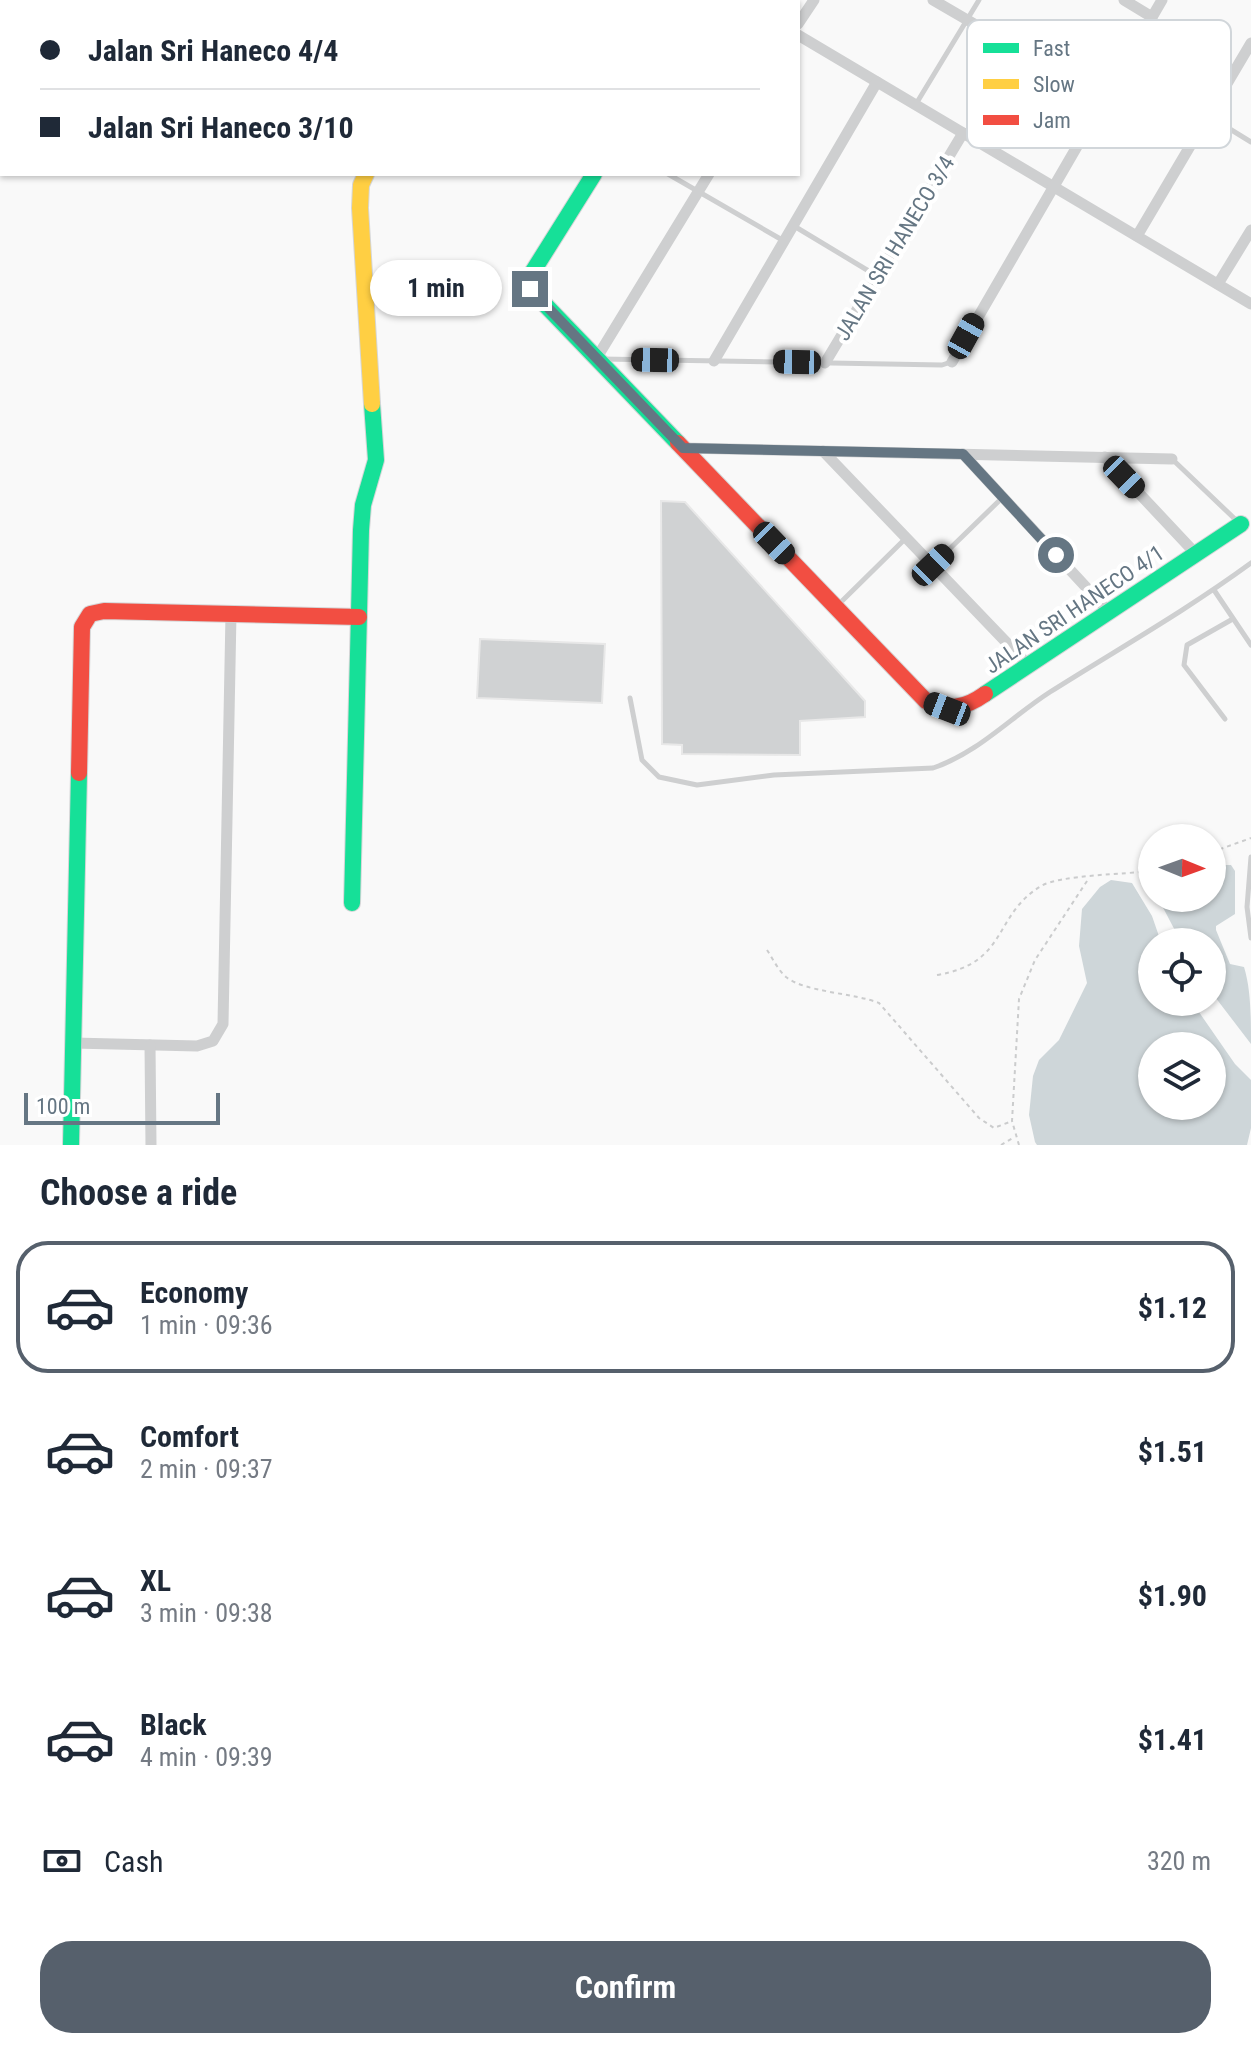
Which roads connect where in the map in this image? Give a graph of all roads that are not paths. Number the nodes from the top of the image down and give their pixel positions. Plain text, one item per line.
1 (814, 0) edge
2 (933, 0) edge
3 (979, 0) edge
4 (1124, 0) edge
5 (1162, 0) edge
6 (1152, 17) junction
7 (967, 20) junction
8 (1150, 20) edge
9 (800, 21) edge
10 (800, 36) edge
11 (1251, 43) edge
12 (1231, 77) edge
13 (877, 82) junction
14 (916, 104) junction
15 (1231, 130) edge
16 (963, 133) junction
17 (967, 135) edge
18 (1251, 142) edge
19 (988, 148) edge
20 (1074, 148) edge
21 (1189, 148) edge
22 (365, 176) edge
23 (593, 176) edge
24 (671, 176) edge
25 (708, 176) edge
26 (1052, 186) junction
27 (698, 192) junction
28 (793, 225) junction
29 (1251, 230) edge
30 (1137, 236) junction
31 (784, 241) junction
32 (877, 276) junction
33 (1218, 284) junction
34 (1251, 304) edge
35 (596, 359) junction
36 (714, 361) junction
37 (952, 362) joint
38 (825, 363) junction
39 (683, 448) junction
40 (823, 451) junction
41 (963, 454) junction
42 (1105, 457) junction
43 (1172, 459) joint
44 (1003, 497) junction
45 (1241, 524) joint
46 (906, 538) junction
47 (1196, 554) junction
48 (1251, 563) edge
49 (933, 565) junction
50 (1214, 590) junction
51 (836, 607) junction
52 (1109, 612) junction
53 (231, 614) junction
54 (359, 617) junction
55 (1231, 620) junction
56 (1251, 645) edge
57 (1028, 665) junction
58 (630, 698) dead end
59 (1225, 719) dead end
60 (1251, 857) edge
61 (352, 903) dead end
62 (1251, 938) edge
63 (73, 1043) junction
64 (150, 1045) junction
65 (71, 1145) edge
66 (151, 1145) edge

1 - 9 street
2 - 7 street
3 - 7 lane
4 - 6 street
5 - 6 street
6 - 8 street
7 - 14 lane
10 - 13 street
11 - 12 street
13 - 14 street
13 - 28 street
14 - 16 street
15 - 18 lane
16 - 17 street
16 - 32 street, JALAN SRI HANECO 3/4
19 - 26 street
20 - 26 street
21 - 30 street
22 - 54 street
23 - 35 street
24 - 27 lane
25 - 27 street
26 - 30 street
26 - 37 street
27 - 31 lane
27 - 35 street
28 - 31 street
28 - 32 lane
29 - 33 street
30 - 33 street
31 - 36 street
32 - 38 street, JALAN SRI HANECO 3/4
33 - 34 street
35 - 36 lane
35 - 39 street
36 - 38 lane
37 - 38 lane
39 - 40 street
39 - 51 street
40 - 41 street
40 - 46 street
41 - 42 street
41 - 44 street
42 - 43 street
42 - 47 street
43 - 45 lane
44 - 49 lane
44 - 52 street
45 - 47 street, JALAN SRI HANECO 4/1
46 - 49 street
46 - 51 lane
47 - 52 street, JALAN SRI HANECO 4/1
48 - 50 lane
49 - 57 street
50 - 55 lane
50 - 58 lane
51 - 57 street, JALAN SRI HANECO 4/1
52 - 57 street, JALAN SRI HANECO 4/1
53 - 54 street
53 - 63 street
53 - 64 street
54 - 61 street
55 - 56 lane
55 - 59 lane
60 - 62 lane
63 - 64 street
63 - 65 street
64 - 66 street

